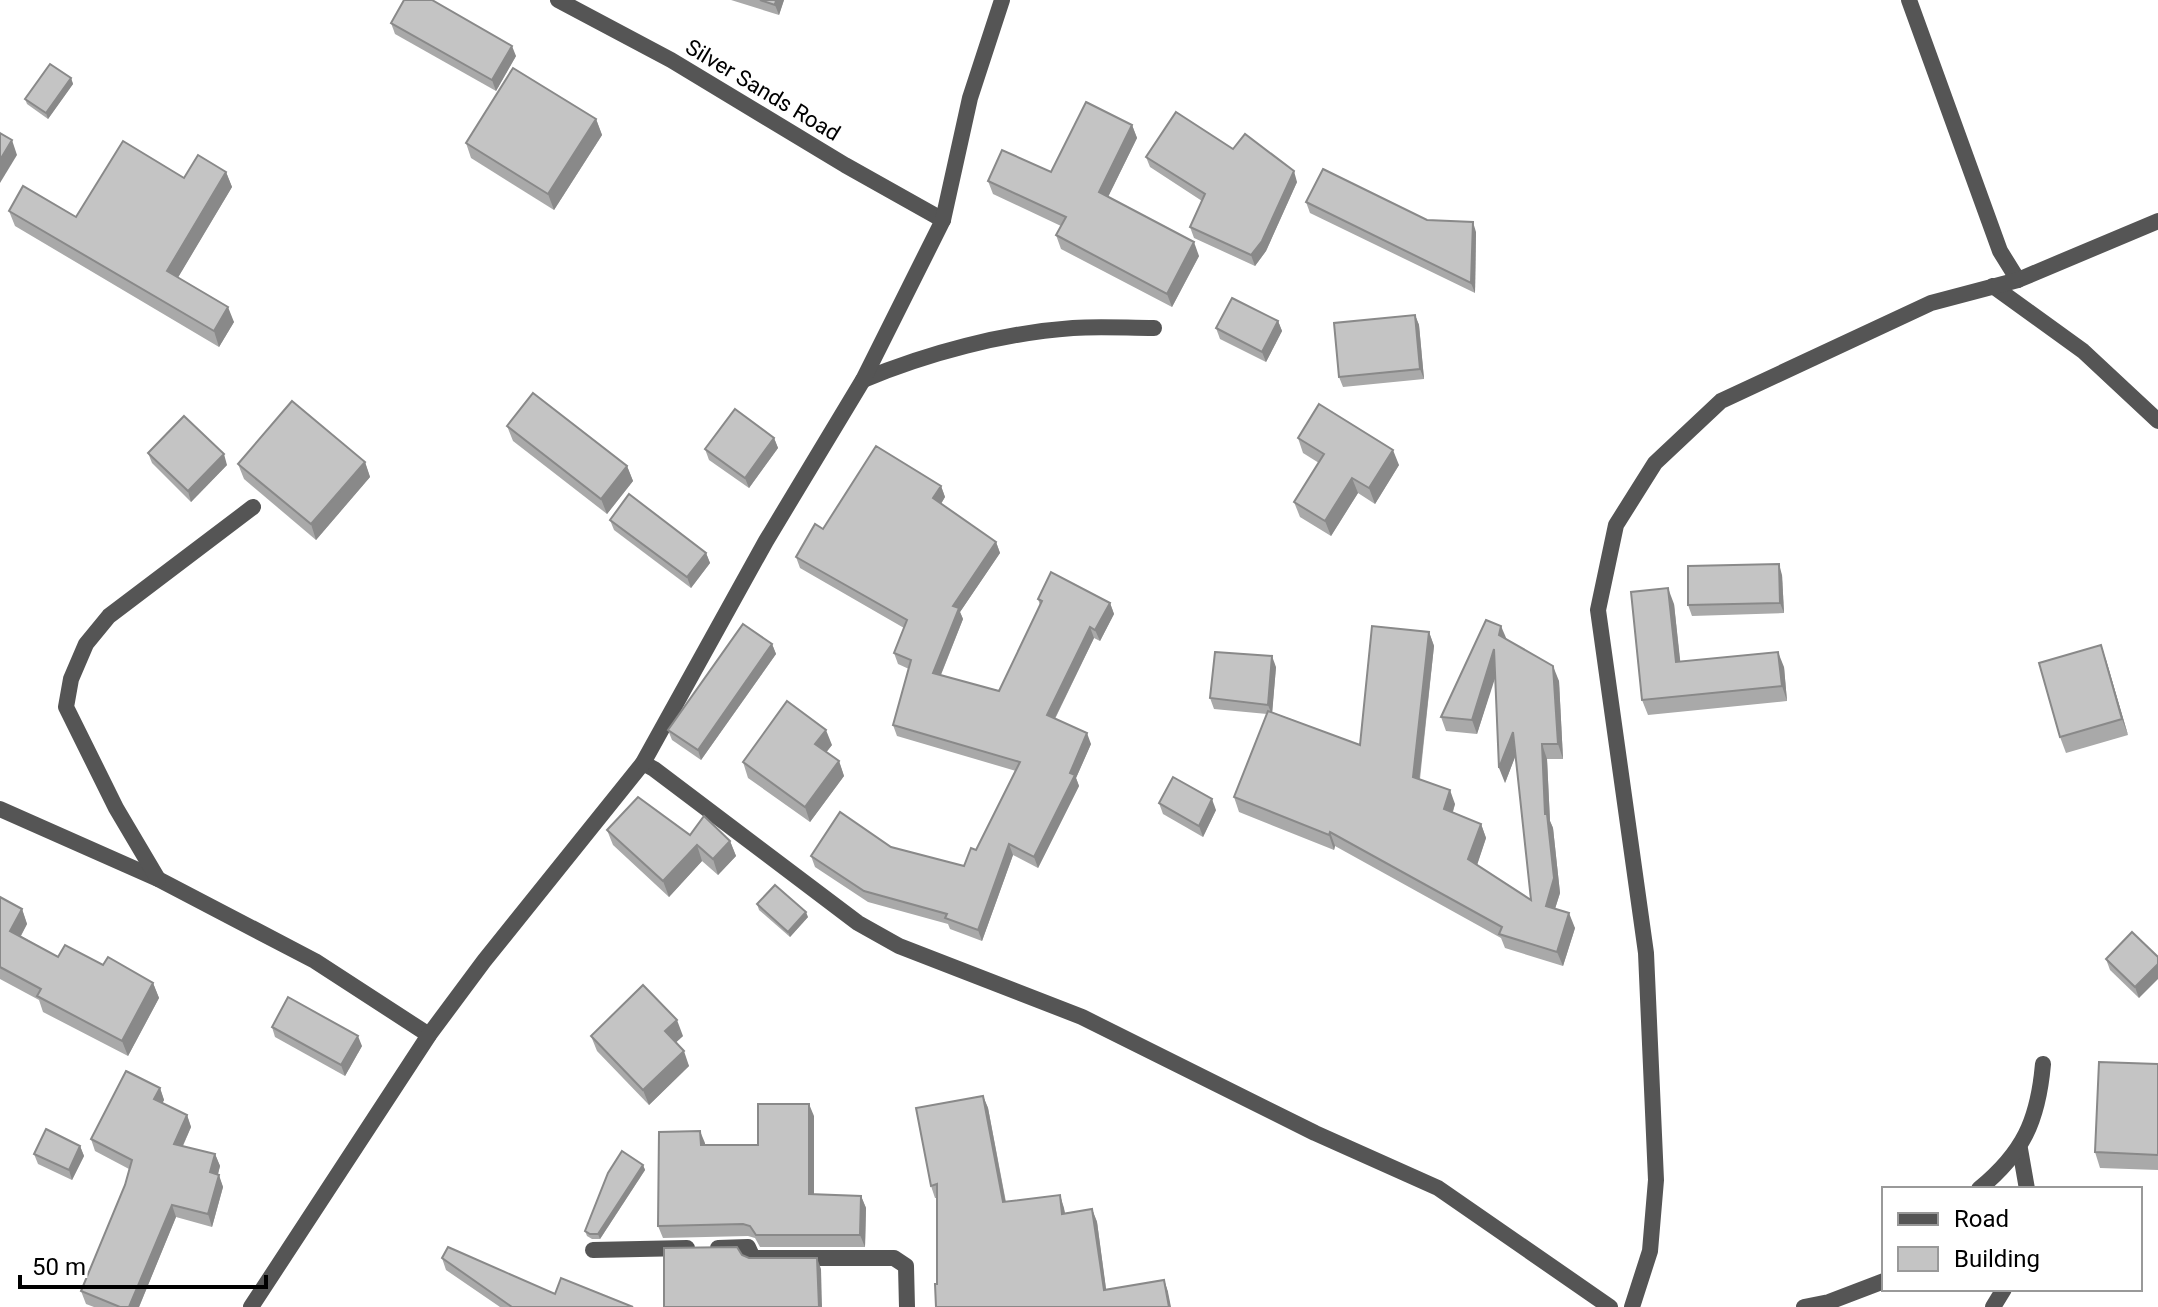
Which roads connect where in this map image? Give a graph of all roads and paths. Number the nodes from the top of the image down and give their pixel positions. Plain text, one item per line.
1 (558, 0) edge
2 (1002, 0) edge
3 (1909, 0) edge
4 (943, 220) junction
5 (2158, 221) edge
6 (2018, 280) junction
7 (1993, 286) junction
8 (1154, 328) dead end
9 (863, 380) junction
10 (2158, 421) edge
11 (253, 507) dead end
12 (643, 763) junction
13 (0, 809) edge
14 (158, 879) junction
15 (429, 1035) junction
16 (2043, 1064) dead end
17 (2020, 1149) junction
18 (1981, 1187) edge
19 (2027, 1187) edge
20 (593, 1250) dead end
21 (1882, 1282) edge
22 (251, 1307) edge
23 (907, 1307) edge
24 (1610, 1307) edge
25 (1632, 1307) edge
26 (1804, 1307) edge

1 - 4 street, Silver Sands Road
2 - 4 street
3 - 6 street
4 - 9 street
5 - 6 street
6 - 7 street
7 - 10 street
7 - 25 street
8 - 9 street
9 - 12 street
11 - 14 street
12 - 15 street
12 - 24 street
13 - 14 street
14 - 15 street
15 - 22 street
16 - 17 street
17 - 18 street
17 - 19 street
20 - 23 street
21 - 26 street

